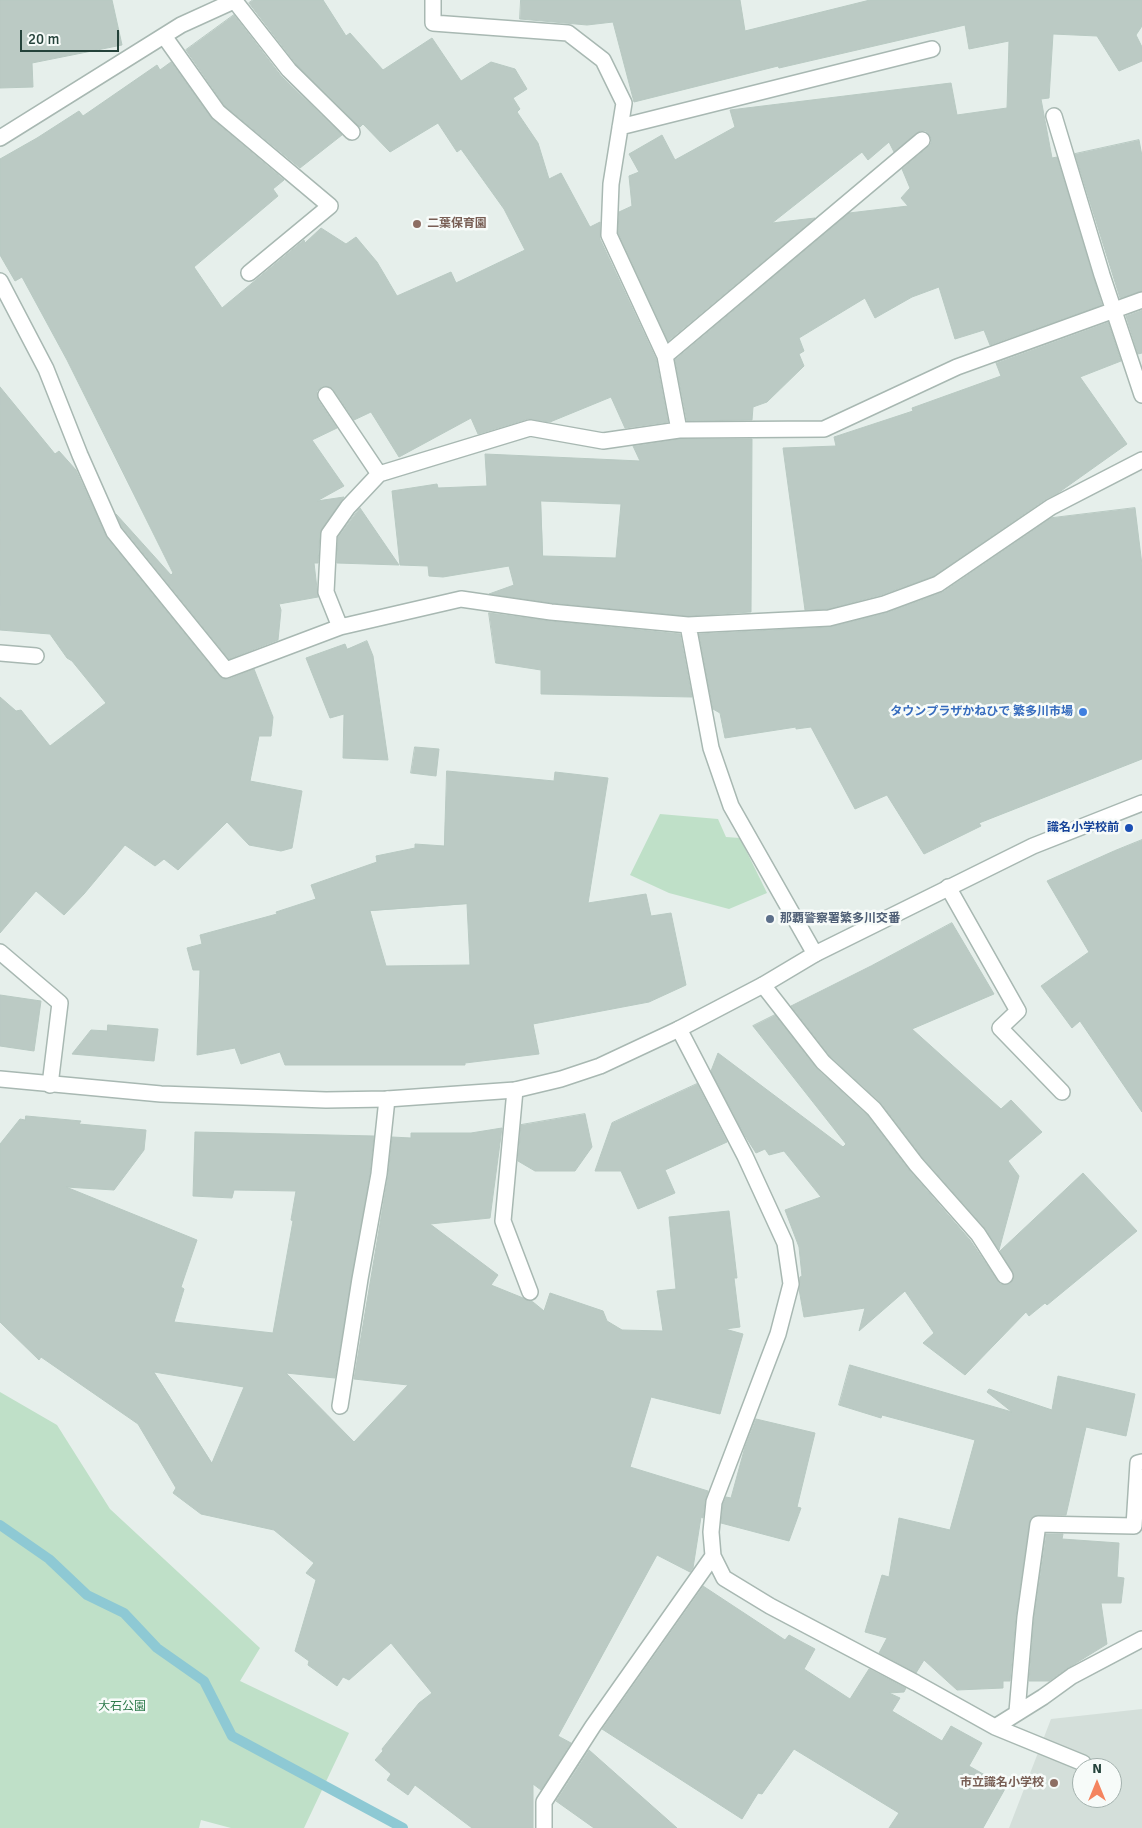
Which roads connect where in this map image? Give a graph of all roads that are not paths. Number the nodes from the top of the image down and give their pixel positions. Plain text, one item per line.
1 (235, 0) edge
2 (433, 0) edge
3 (164, 36) junction
4 (932, 50) dead end
5 (1054, 116) dead end
6 (620, 127) junction
7 (352, 132) dead end
8 (0, 138) edge
9 (922, 140) dead end
10 (249, 273) dead end
11 (0, 281) edge
12 (5, 300) edge
13 (1142, 300) edge
14 (1113, 309) junction
15 (665, 356) junction
16 (326, 395) dead end
17 (1142, 396) edge
18 (679, 430) junction
19 (1142, 460) edge
20 (379, 474) junction
21 (688, 625) junction
22 (340, 627) junction
23 (0, 654) edge
24 (36, 656) dead end
25 (1142, 802) edge
26 (948, 887) junction
27 (0, 952) edge
28 (815, 954) junction
29 (763, 985) junction
30 (679, 1029) junction
31 (0, 1079) edge
32 (50, 1085) junction
33 (515, 1090) junction
34 (1062, 1092) dead end
35 (387, 1099) junction
36 (1004, 1276) dead end
37 (530, 1292) dead end
38 (340, 1406) dead end
39 (1142, 1462) edge
40 (713, 1556) junction
41 (1142, 1639) edge
42 (1018, 1712) junction
43 (995, 1727) junction
44 (1072, 1758) edge
45 (544, 1828) edge

1 - 3 street
1 - 7 street
2 - 6 street
3 - 8 street
3 - 10 street
4 - 6 street
5 - 14 street
6 - 15 street
9 - 15 street
11 - 12 street
12 - 22 street
13 - 14 street
14 - 17 street
14 - 18 street
15 - 18 street
16 - 20 street
18 - 20 street
19 - 21 street
20 - 22 street
21 - 22 street
21 - 28 street
23 - 24 street
25 - 26 street
26 - 28 street
26 - 34 street
27 - 32 street
28 - 29 street
29 - 30 street
29 - 36 street
30 - 33 street
30 - 40 street
31 - 32 street
32 - 35 street
33 - 35 street
33 - 37 street
35 - 38 street
39 - 42 street
40 - 43 street
40 - 45 street
41 - 42 street
42 - 43 street
43 - 44 street

